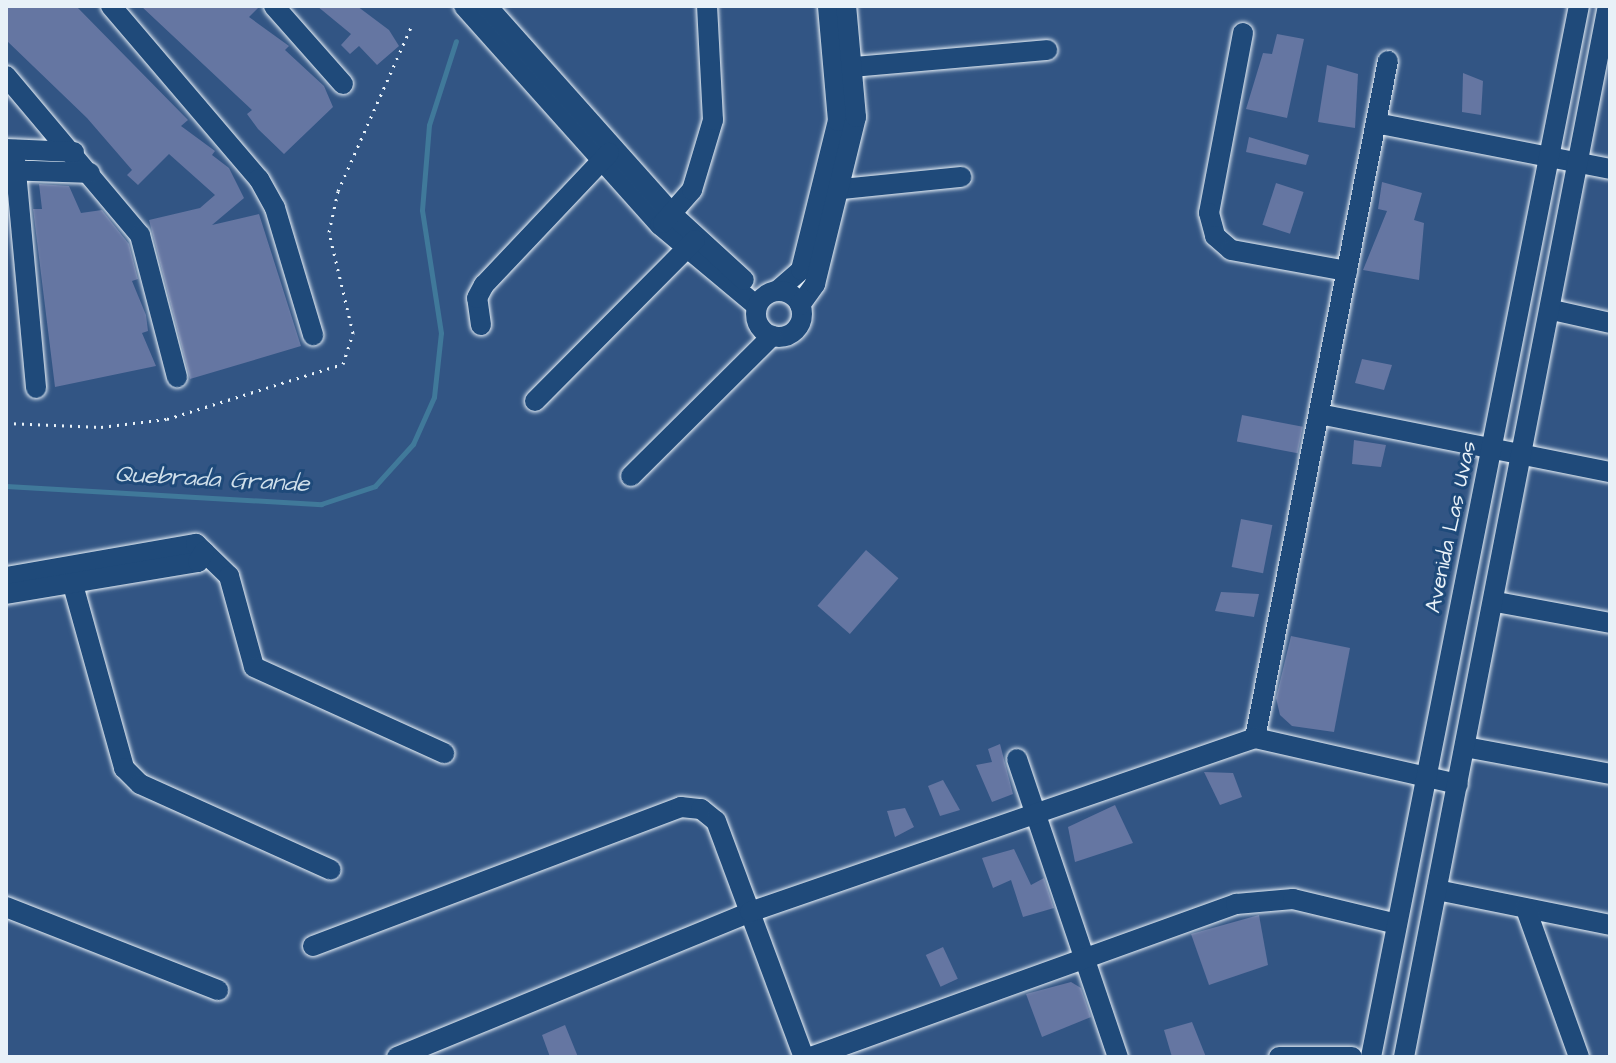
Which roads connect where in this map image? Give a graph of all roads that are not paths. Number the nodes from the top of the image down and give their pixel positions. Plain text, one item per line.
1 (111, 6) edge
2 (274, 6) edge
3 (464, 6) edge
4 (487, 6) edge
5 (707, 6) edge
6 (828, 6) edge
7 (846, 6) edge
8 (1579, 6) edge
9 (1608, 20) edge
10 (1243, 33) dead end
11 (1047, 50) dead end
12 (1388, 61) dead end
13 (853, 67) junction
14 (6, 76) edge
15 (343, 84) dead end
16 (571, 112) junction
17 (1376, 123) junction
18 (74, 152) junction
19 (608, 154) junction
20 (1549, 157) junction
21 (10, 160) edge
22 (1579, 162) junction
23 (1610, 169) edge
24 (90, 173) junction
25 (961, 177) dead end
26 (842, 189) junction
27 (667, 220) junction
28 (692, 243) junction
29 (1347, 271) junction
30 (766, 298) junction
31 (800, 305) junction
32 (1552, 310) junction
33 (1610, 323) edge
34 (481, 325) dead end
35 (313, 335) dead end
36 (772, 336) junction
37 (177, 377) dead end
38 (36, 388) dead end
39 (535, 401) dead end
40 (1319, 414) junction
41 (1492, 449) junction
42 (1524, 455) junction
43 (1610, 472) edge
44 (631, 476) dead end
45 (70, 576) junction
46 (6, 577) edge
47 (6, 594) edge
48 (1496, 602) junction
49 (1610, 623) edge
50 (1255, 738) junction
51 (1465, 747) junction
52 (444, 753) dead end
53 (1017, 759) dead end
54 (1610, 774) edge
55 (1424, 776) junction
56 (1458, 784) junction
57 (1035, 815) junction
58 (331, 870) dead end
59 (1437, 890) junction
60 (6, 907) edge
61 (1526, 909) junction
62 (750, 912) junction
63 (1397, 924) junction
64 (1610, 925) edge
65 (313, 946) dead end
66 (1082, 960) junction
67 (218, 990) dead end
68 (397, 1057) edge
69 (804, 1057) edge
70 (811, 1057) edge
71 (1118, 1057) edge
72 (1279, 1057) edge
73 (1352, 1057) edge
74 (1371, 1057) edge
75 (1404, 1057) edge
76 (1579, 1057) edge

1 - 35 street
2 - 15 street
3 - 16 street
4 - 16 street
5 - 27 street
6 - 30 street
7 - 13 street
8 - 20 street, Avenida Las Uvas
9 - 22 street
10 - 29 street
11 - 13 street
12 - 17 street
13 - 26 street
14 - 18 street
16 - 19 street
17 - 20 street
17 - 29 street
18 - 21 street
18 - 24 street
19 - 27 street
19 - 34 street
20 - 22 street
20 - 41 street, Avenida Las Uvas
21 - 24 street
21 - 38 street
22 - 23 street
22 - 32 street
24 - 37 street
25 - 26 street
26 - 31 street
27 - 28 street
28 - 30 street
28 - 39 street
29 - 40 street
30 - 31 street
30 - 36 street
31 - 36 street
32 - 33 street
32 - 42 street
36 - 44 street
40 - 41 street
40 - 50 street
41 - 42 street
41 - 55 street, Avenida Las Uvas
42 - 43 street
42 - 48 street
45 - 46 street
45 - 47 street
45 - 52 street
45 - 58 street
48 - 49 street
48 - 51 street
50 - 55 street
50 - 57 street
51 - 54 street
51 - 56 street
53 - 57 street
55 - 56 street
55 - 63 street, Avenida Las Uvas
56 - 59 street
57 - 62 street
57 - 66 street
59 - 61 street
59 - 75 street
60 - 67 street
61 - 64 street
61 - 76 street
62 - 65 street
62 - 68 street
62 - 69 street
63 - 66 street
63 - 74 street, Avenida Las Uvas
66 - 70 street
66 - 71 street
72 - 73 street

